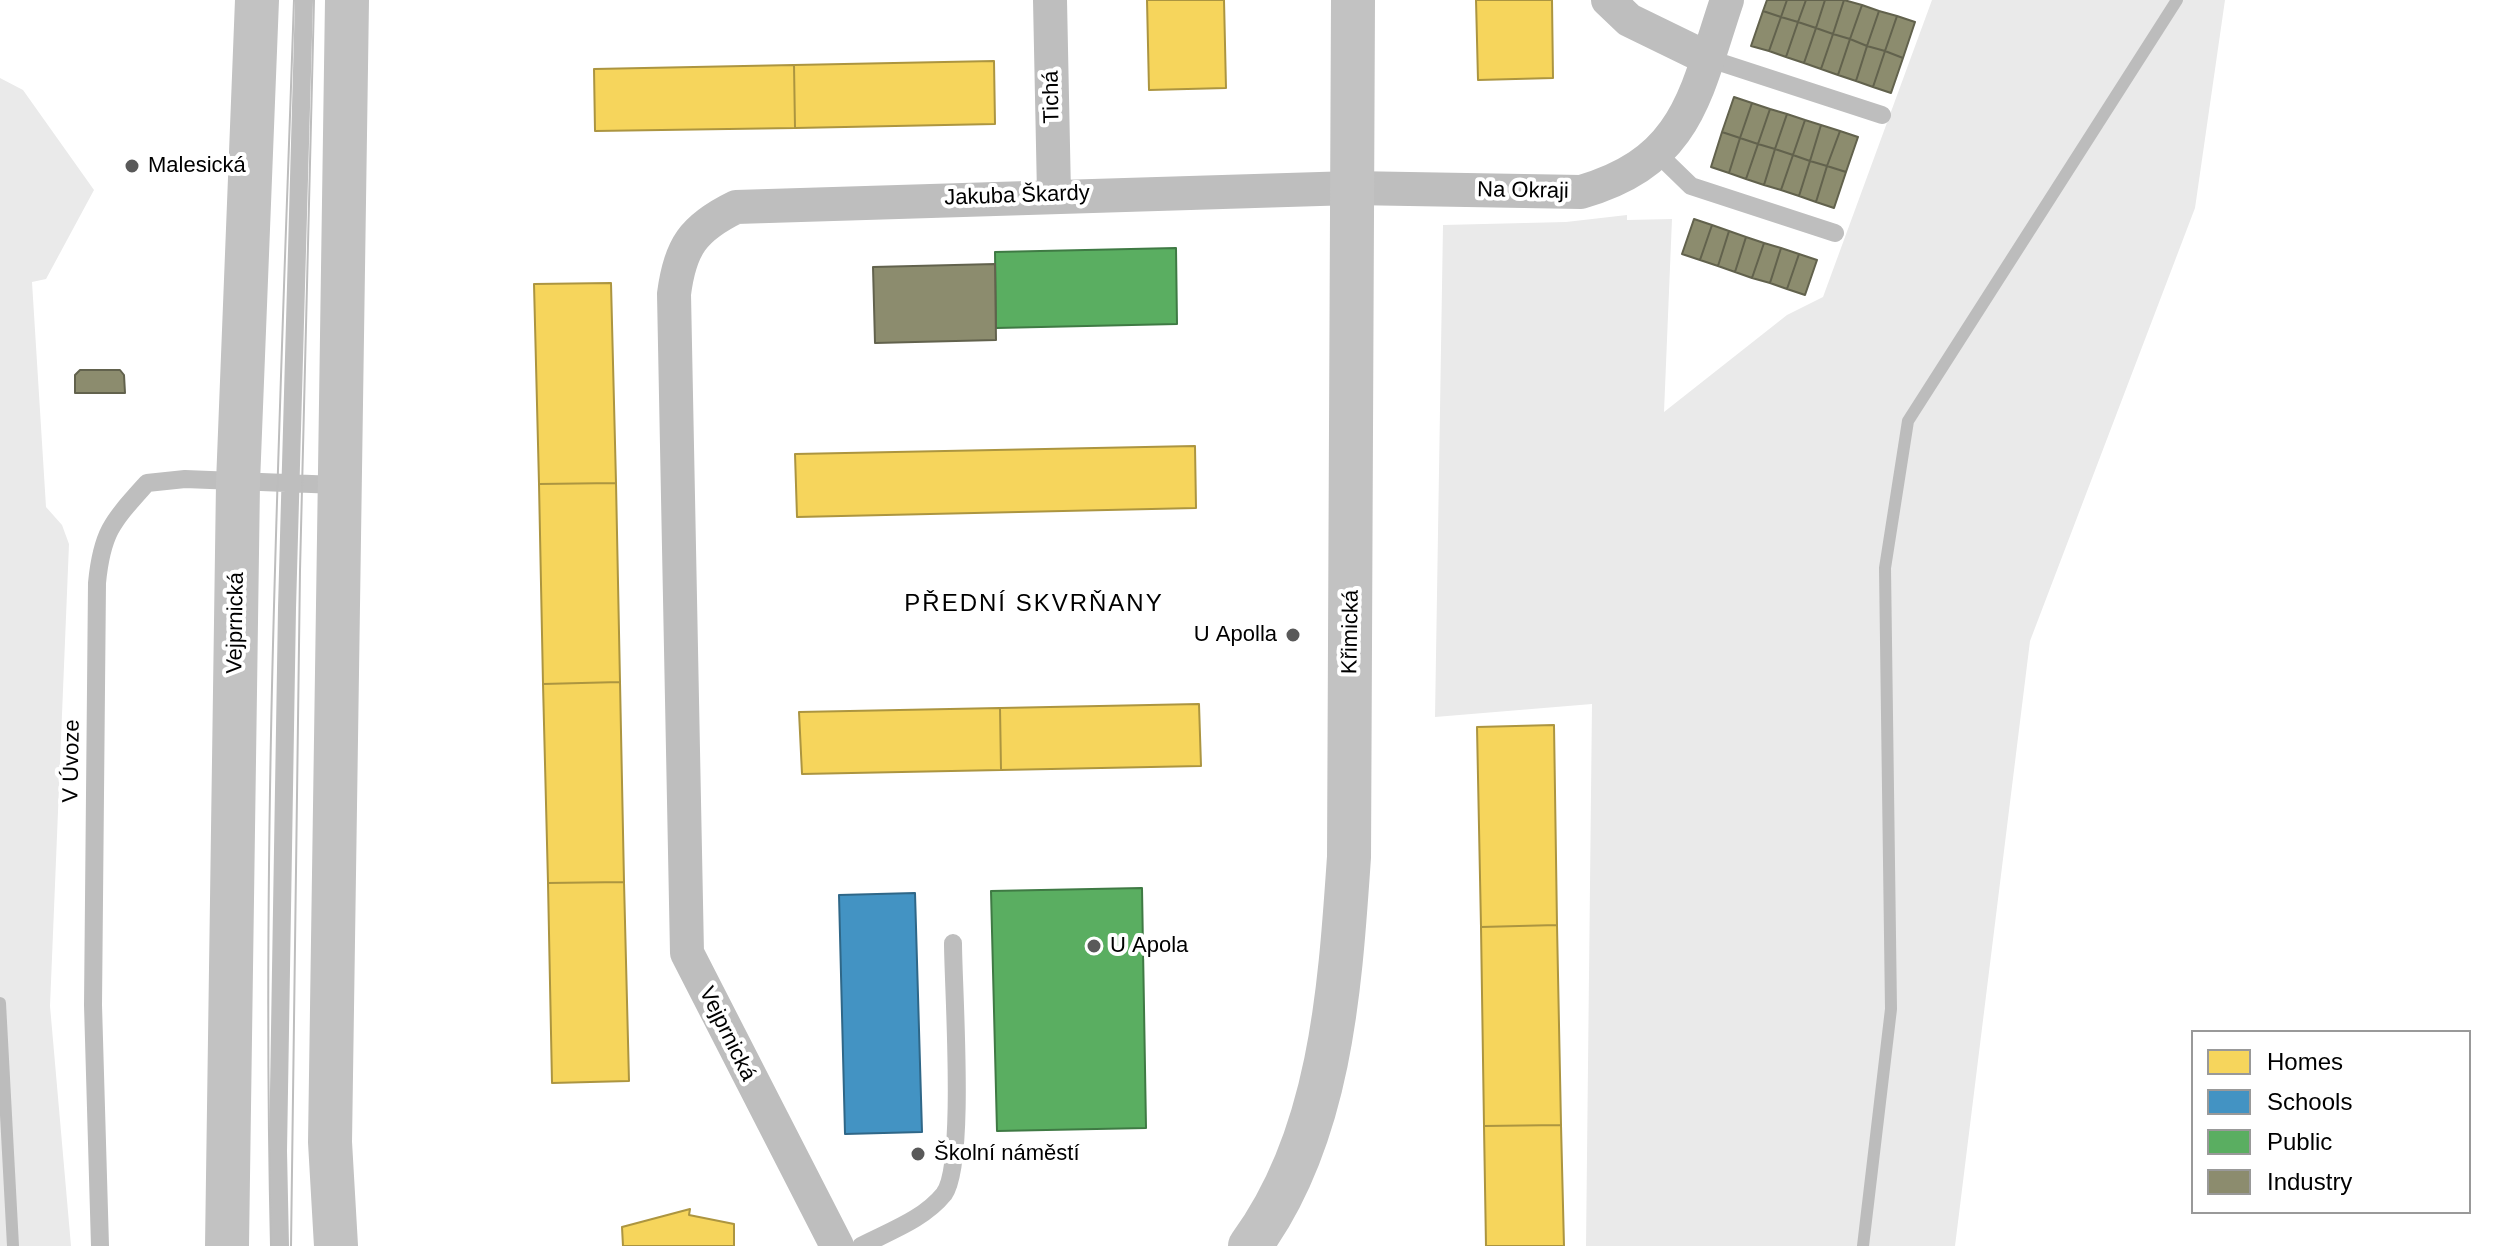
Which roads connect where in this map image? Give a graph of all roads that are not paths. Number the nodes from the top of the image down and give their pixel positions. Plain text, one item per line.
1 (257, 0) edge
2 (304, 0) edge
3 (347, 0) edge
4 (1050, 0) edge
5 (1353, 0) edge
6 (1608, 0) edge
7 (1727, 0) edge
8 (1707, 58) junction
9 (1882, 115) dead end
10 (1658, 154) junction
11 (1352, 188) junction
12 (1054, 194) junction
13 (1835, 233) dead end
14 (692, 237) joint
15 (238, 483) junction
16 (291, 484) junction
17 (337, 485) junction
18 (953, 943) dead end
19 (845, 1244) edge
20 (100, 1246) edge
21 (227, 1246) edge
22 (280, 1246) edge
23 (336, 1246) edge
24 (1250, 1246) edge

1 - 15 main road, Vejprnická
2 - 16 lane
3 - 17 main road
4 - 12 street, Tichá
5 - 11 main road, Křimická
6 - 8 street
7 - 8 street, Na Okraji
8 - 9 lane
8 - 10 street, Na Okraji
10 - 11 street, Na Okraji
10 - 13 lane
11 - 12 street, Jakuba Škardy
11 - 24 main road, Křimická
12 - 14 street, Jakuba Škardy
14 - 19 street, Vejprnická
15 - 16 lane, V Úvoze
15 - 20 lane, V Úvoze
15 - 21 main road, Vejprnická
16 - 17 lane, V Úvoze
16 - 22 lane
17 - 23 main road
18 - 19 lane

